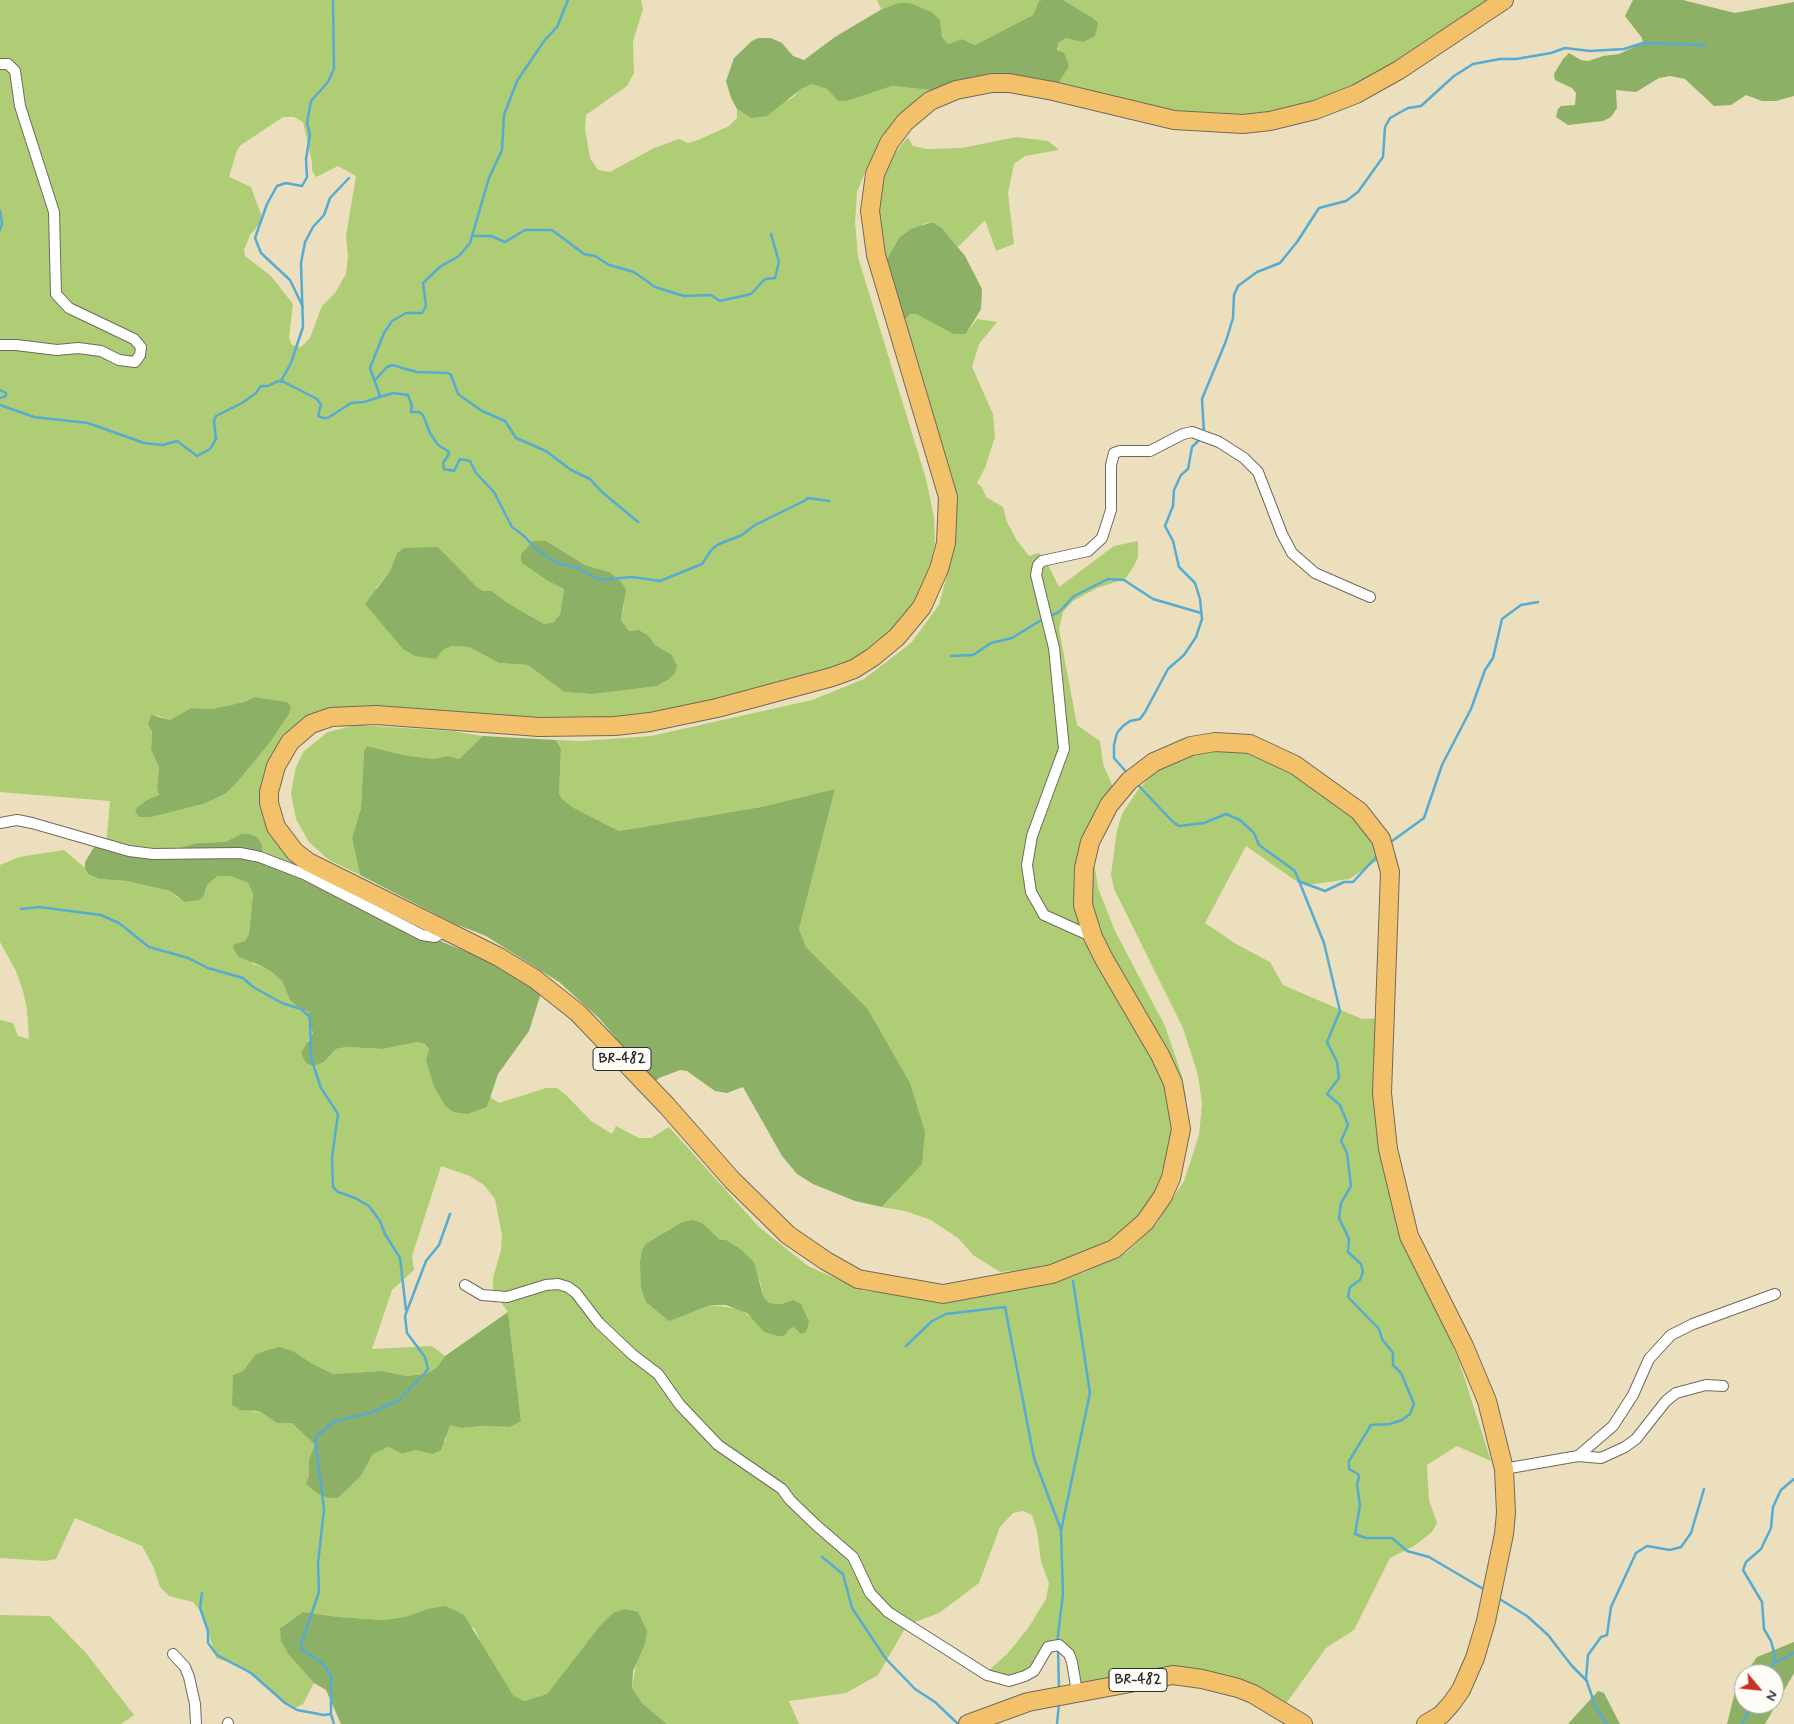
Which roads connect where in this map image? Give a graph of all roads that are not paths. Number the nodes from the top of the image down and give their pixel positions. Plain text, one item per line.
1 (1504, 0) edge
2 (0, 64) edge
3 (0, 346) edge
4 (1370, 597) dead end
5 (0, 823) edge
6 (446, 930) junction
7 (1094, 937) junction
8 (465, 1285) dead end
9 (1774, 1294) dead end
10 (1723, 1386) dead end
11 (1578, 1456) junction
12 (1504, 1469) junction
13 (173, 1654) dead end
14 (1077, 1692) junction
15 (196, 1724) edge
16 (968, 1724) edge
17 (1304, 1724) edge
18 (1426, 1724) edge

1 - 6 highway, BR-482
2 - 3 street
4 - 7 street
5 - 6 street
6 - 7 highway, BR-482
7 - 12 highway, BR-482
8 - 14 street
9 - 11 street
10 - 11 street
11 - 12 street
12 - 18 highway, BR-482
13 - 15 street
14 - 16 highway, BR-482
14 - 17 highway, BR-482

